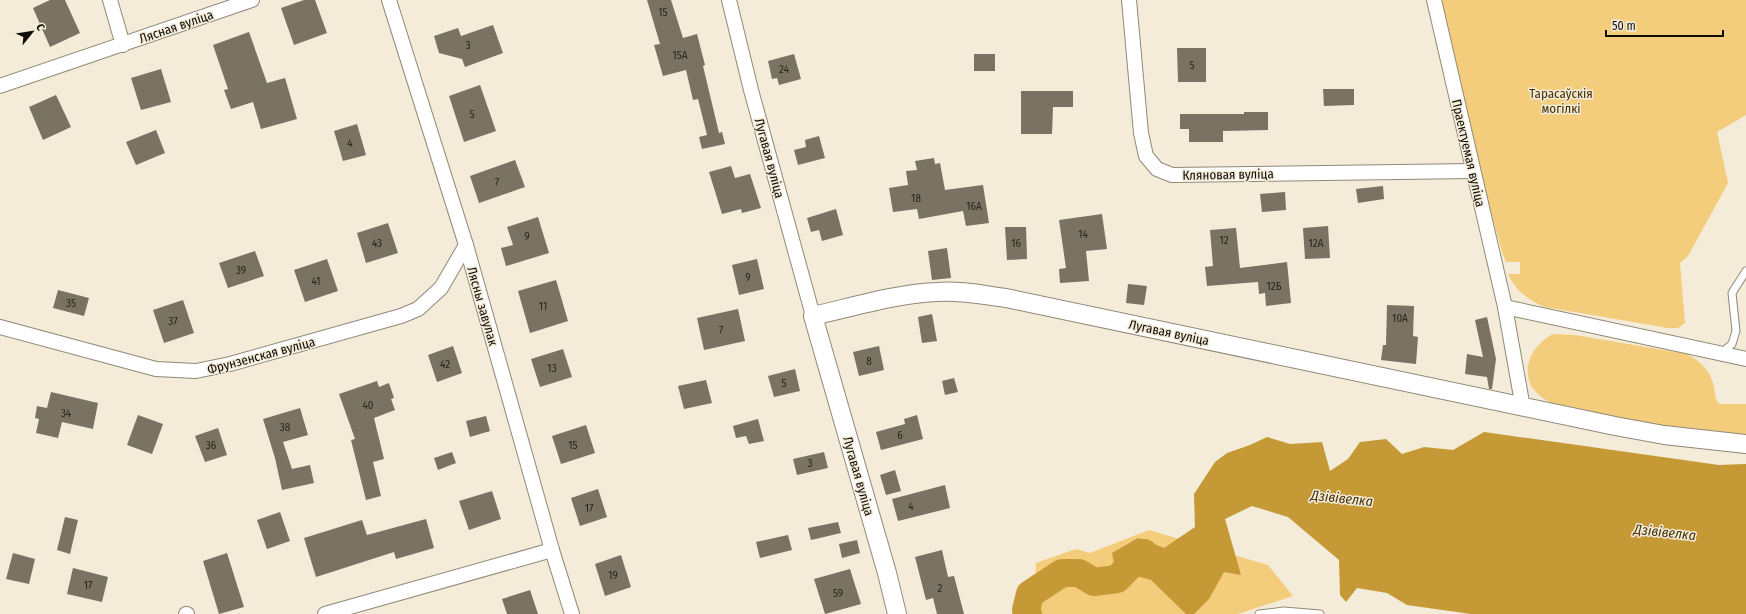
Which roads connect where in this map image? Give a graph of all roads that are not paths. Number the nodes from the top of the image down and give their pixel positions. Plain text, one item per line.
1 (110, 0) edge
2 (252, 0) edge
3 (389, 0) edge
4 (729, 0) edge
5 (1129, 0) edge
6 (1434, 0) edge
7 (123, 45) junction
8 (0, 86) edge
9 (1473, 171) junction
10 (466, 245) junction
11 (1746, 271) edge
12 (1505, 306) junction
13 (813, 316) junction
14 (0, 328) edge
15 (1720, 354) junction
16 (1746, 360) edge
17 (1523, 408) junction
18 (1746, 444) edge
19 (552, 550) junction
20 (325, 614) edge
21 (572, 614) edge
22 (897, 614) edge
23 (1259, 614) edge
24 (1320, 614) edge

1 - 7 street, Лясная вуліца
2 - 7 street, Лясная вуліца
3 - 10 street, Лясны завулак
4 - 13 street, Лугавая вуліца
5 - 9 street, Кляновая вуліца
6 - 9 street, Праектуемая вуліца
7 - 8 street, Лясная вуліца
9 - 12 street, Праектуемая вуліца
10 - 14 street, Фрунзенская вуліца
10 - 19 street, Лясны завулак
11 - 15 lane
12 - 15 street
12 - 17 street, Праектуемая вуліца
13 - 17 street, Лугавая вуліца
13 - 22 street, Лугавая вуліца
15 - 16 street
17 - 18 street, Лугавая вуліца
19 - 20 street
19 - 21 street, Лясны завулак
23 - 24 lane

